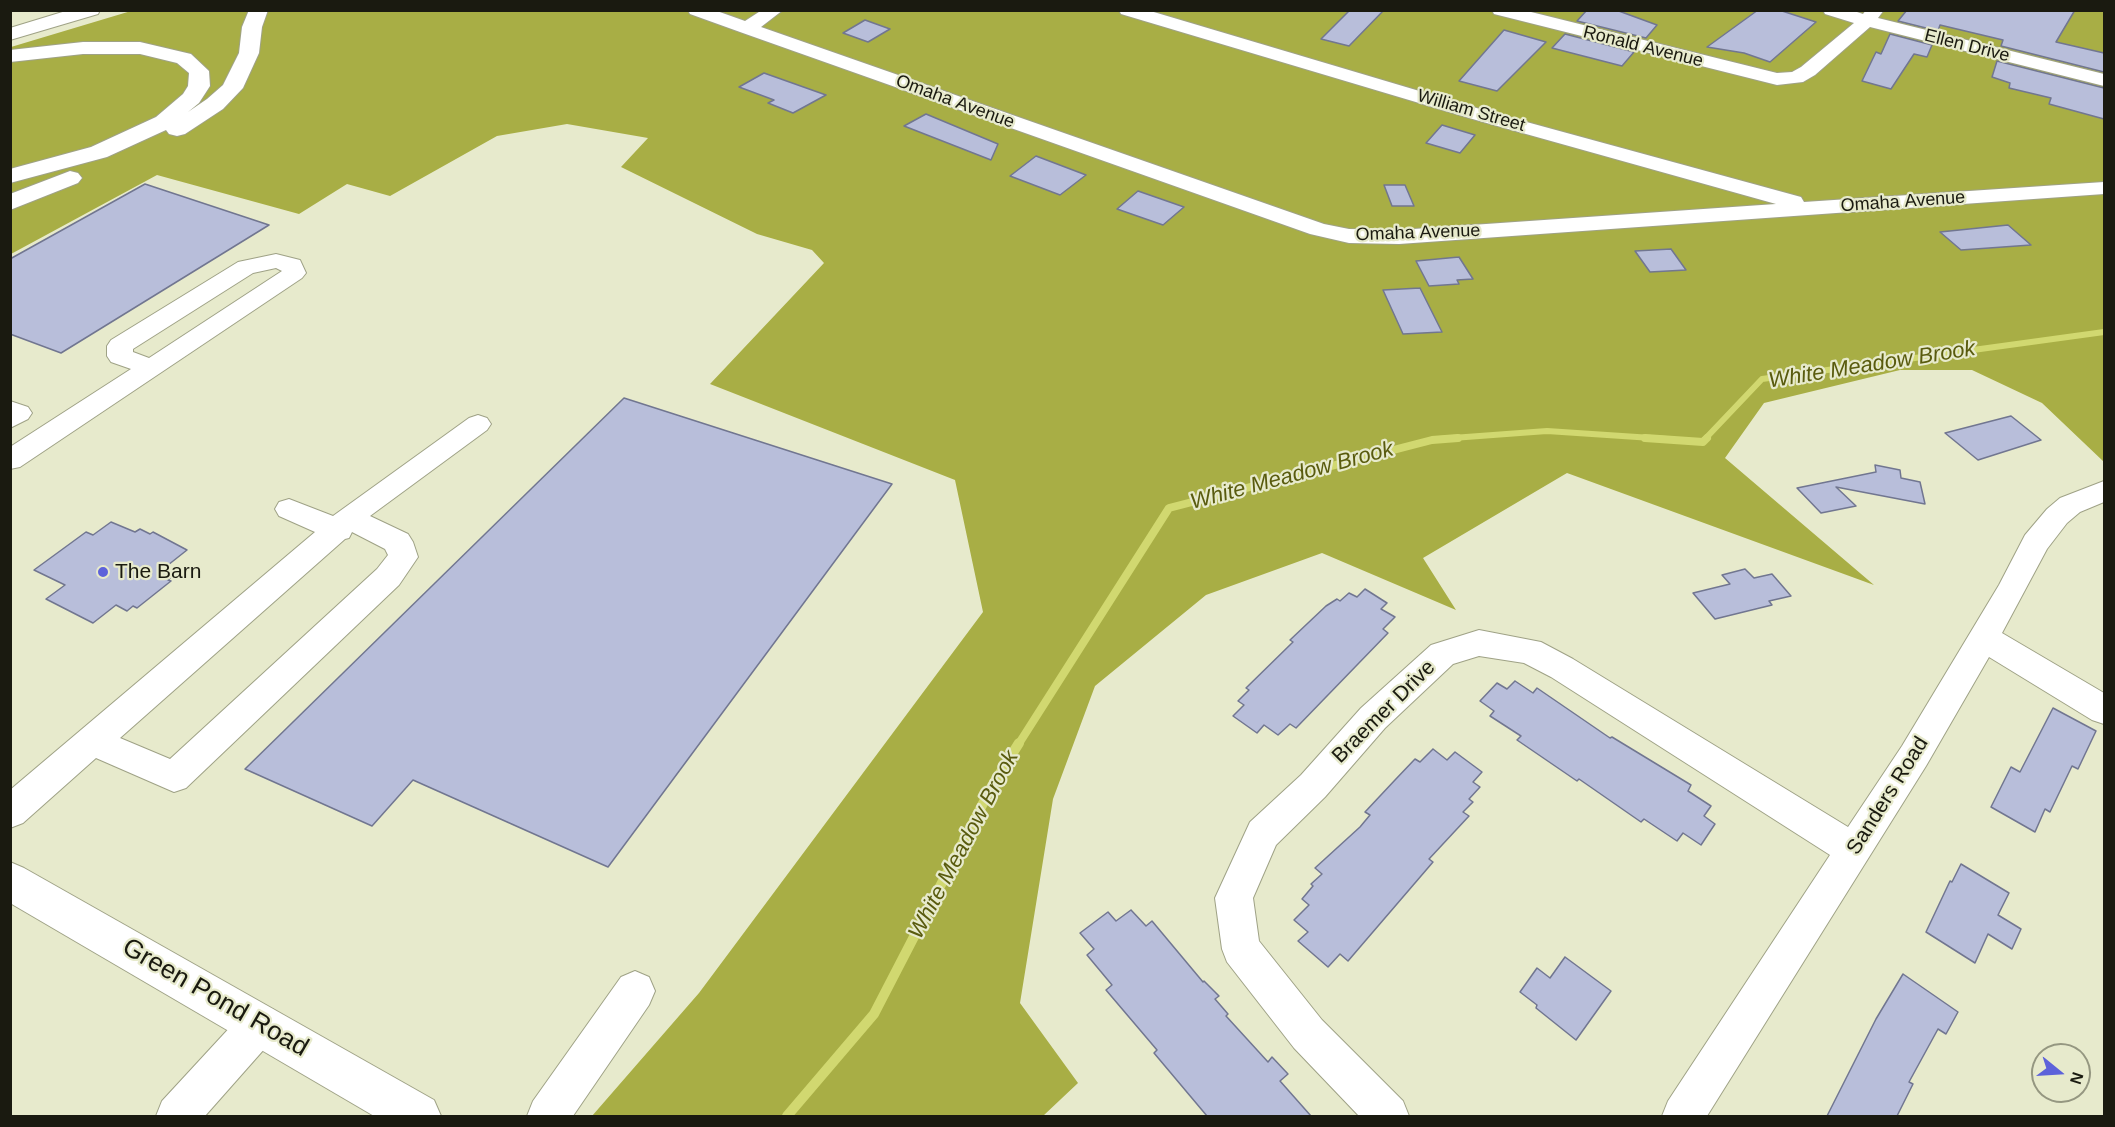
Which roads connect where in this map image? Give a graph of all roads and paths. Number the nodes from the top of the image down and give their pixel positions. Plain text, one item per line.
1 (25, 10) edge
2 (91, 10) edge
3 (259, 10) edge
4 (696, 10) edge
5 (775, 10) edge
6 (1127, 10) edge
7 (1500, 10) edge
8 (1831, 10) edge
9 (10, 15) edge
10 (1871, 16) edge
11 (746, 28) junction
12 (10, 34) edge
13 (10, 56) edge
14 (2104, 80) edge
15 (10, 176) edge
16 (2104, 188) edge
17 (10, 203) edge
18 (1816, 208) junction
19 (152, 368) junction
20 (10, 410) edge
21 (10, 419) edge
22 (478, 424) dead end
23 (10, 460) edge
24 (2104, 491) edge
25 (289, 509) dead end
26 (344, 525) junction
27 (1984, 638) junction
28 (2104, 710) edge
29 (92, 741) junction
30 (10, 813) edge
31 (1854, 850) junction
32 (10, 881) edge
33 (635, 991) dead end
34 (260, 1024) junction
35 (177, 1116) edge
36 (418, 1116) edge
37 (548, 1116) edge
38 (1388, 1116) edge
39 (1683, 1116) edge

1 - 9 main road
2 - 12 main road
3 - 17 main road
4 - 11 street, Omaha Avenue
5 - 11 street
6 - 18 street, William Street
7 - 10 street, Ronald Avenue
8 - 10 street, Ellen Drive
10 - 14 street, Ellen Drive
11 - 18 street, Omaha Avenue
13 - 15 main road
16 - 18 street, Omaha Avenue
19 - 19 street
19 - 23 street
20 - 21 street
22 - 26 street
24 - 27 street, Sanders Road
25 - 26 street
26 - 29 street
26 - 29 street
27 - 28 street
27 - 31 street, Sanders Road
29 - 30 street
31 - 38 street, Braemer Drive
31 - 39 street, Sanders Road
32 - 34 main road, Green Pond Road
33 - 37 street
34 - 35 street
34 - 36 main road, Green Pond Road

